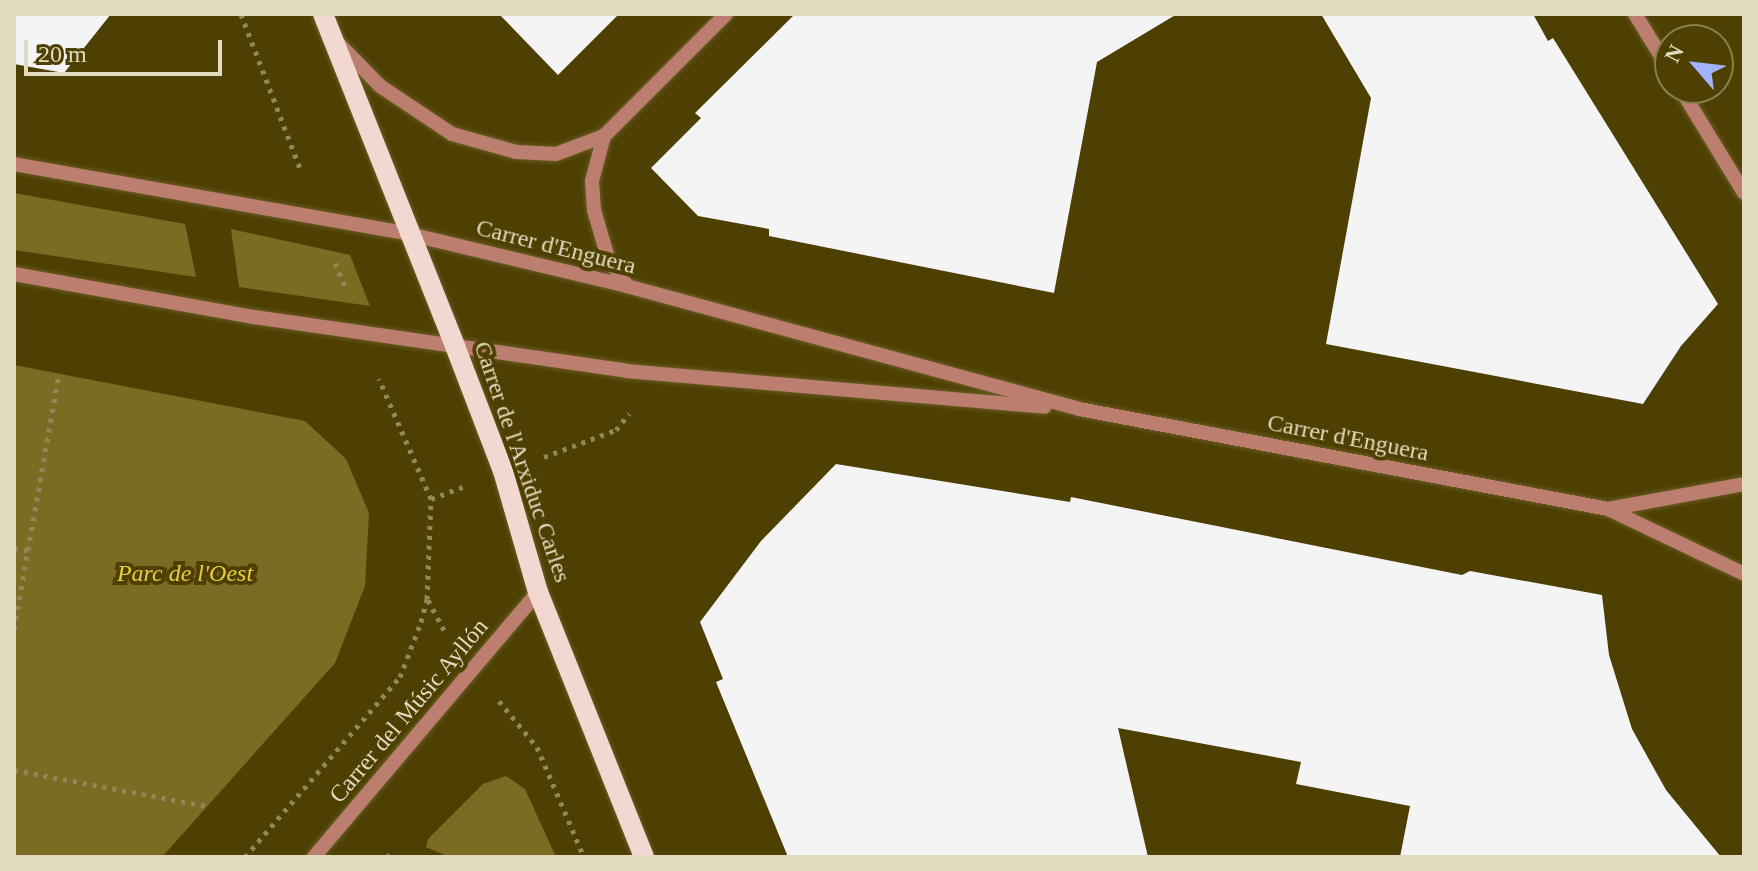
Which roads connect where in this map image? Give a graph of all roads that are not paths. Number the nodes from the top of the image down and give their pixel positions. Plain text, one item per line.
1 (323, 14) edge
2 (726, 14) edge
3 (1635, 14) edge
4 (333, 38) junction
5 (1654, 45) edge
6 (1690, 104) edge
7 (604, 136) junction
8 (14, 164) edge
9 (1744, 193) edge
10 (409, 234) junction
11 (14, 274) edge
12 (627, 286) junction
13 (455, 346) junction
14 (1079, 409) junction
15 (1744, 484) edge
16 (1608, 509) junction
17 (1744, 574) edge
18 (538, 592) junction
19 (314, 857) edge
20 (644, 857) edge

1 - 4 main road, Carrer de l'Arxiduc Carles
2 - 7 street
3 - 5 street
4 - 7 street, Carrer de l'Arxiduc Carles
4 - 10 main road, Carrer de l'Arxiduc Carles
6 - 9 street
7 - 12 street
8 - 10 street, Carrer d'Enguera
10 - 12 street, Carrer d'Enguera
10 - 13 main road, Carrer de l'Arxiduc Carles
11 - 13 street, Carrer d'Enguera
12 - 14 street, Carrer d'Enguera
13 - 14 street, Carrer d'Enguera
13 - 18 main road, Carrer de l'Arxiduc Carles
14 - 16 street, Carrer d'Enguera
15 - 16 street, Carrer d'Enguera
16 - 17 street, Carrer d'Enguera
18 - 19 street, Carrer del Músic Ayllón
18 - 20 main road, Carrer de l'Arxiduc Carles

